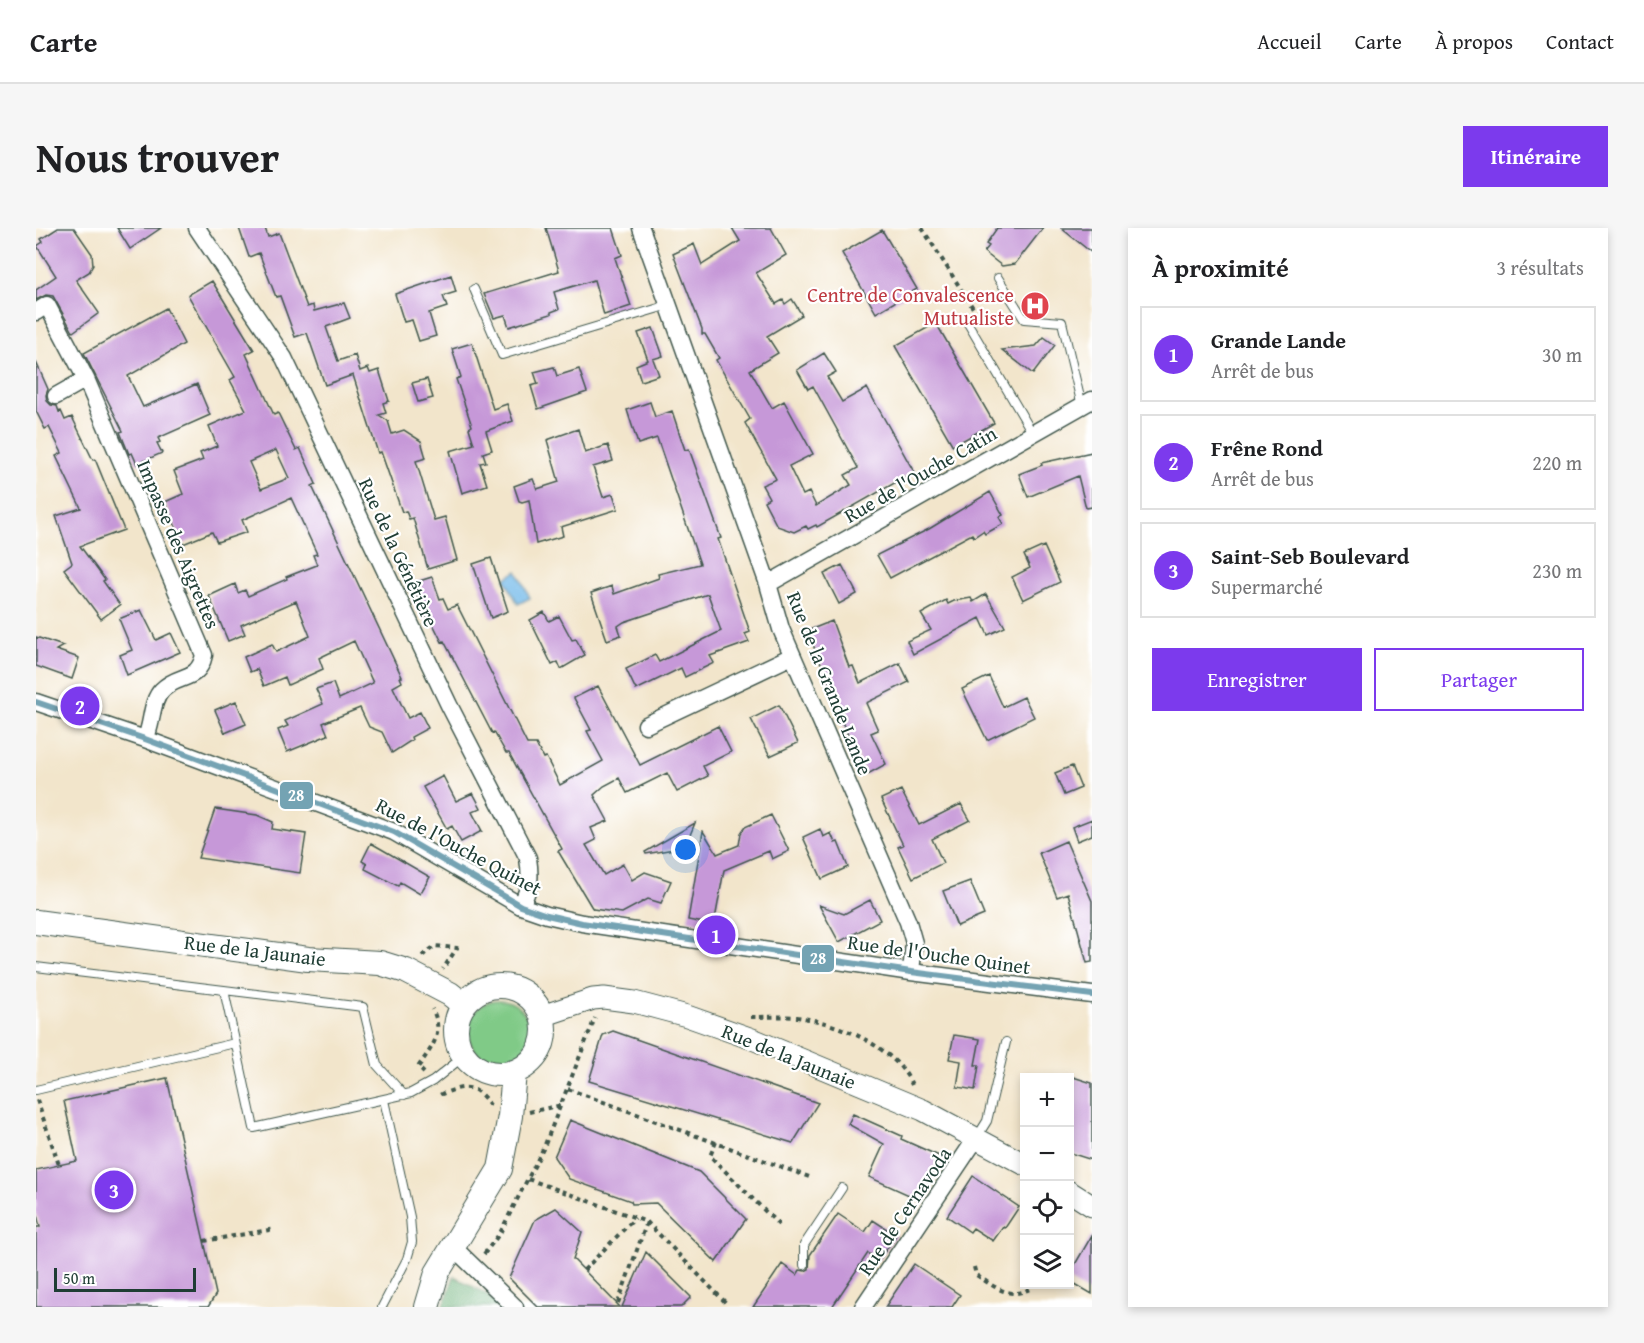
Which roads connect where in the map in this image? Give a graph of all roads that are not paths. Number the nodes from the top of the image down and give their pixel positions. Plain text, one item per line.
1 (197, 228) edge
2 (641, 228) edge
3 (998, 278) dead end
4 (474, 289) dead end
5 (669, 305) junction
6 (36, 312) edge
7 (966, 320) road end
8 (86, 379) junction
9 (56, 396) dead end
10 (1087, 403) edge
11 (1033, 434) junction
12 (768, 584) junction
13 (792, 656) junction
14 (36, 702) edge
15 (646, 725) dead end
16 (145, 739) junction
17 (521, 906) junction
18 (36, 922) edge
19 (36, 967) edge
20 (911, 972) junction
21 (224, 990) junction
22 (1092, 995) edge
23 (465, 1005) junction
24 (542, 1016) junction
25 (1006, 1042) dead end
26 (235, 1043) junction
27 (464, 1056) junction
28 (514, 1073) junction
29 (36, 1090) edge
30 (404, 1095) junction
31 (384, 1100) junction
32 (977, 1137) junction
33 (1020, 1162) edge
34 (842, 1188) dead end
35 (1074, 1195) edge
36 (1092, 1206) edge
37 (453, 1247) junction
38 (804, 1265) dead end
39 (429, 1297) edge
40 (382, 1307) edge
41 (414, 1307) edge
42 (515, 1307) edge
43 (863, 1307) edge

1 - 17 street, Rue de la Génêtière
2 - 5 street, Rue de la Grande Lande
3 - 10 lane
4 - 5 lane
5 - 12 street, Rue de la Grande Lande
6 - 8 street
7 - 11 lane
8 - 9 street
8 - 16 street, Impasse des Aigrettes
10 - 11 street, Rue de l'Ouche Catin
11 - 12 street, Rue de l'Ouche Catin
12 - 13 street, Rue de la Grande Lande
13 - 15 street
13 - 20 street, Rue de la Grande Lande
14 - 16 street, Rue de l'Ouche Quinet
16 - 17 street, Rue de l'Ouche Quinet
17 - 20 street, Rue de l'Ouche Quinet
18 - 23 main road, Rue de la Jaunaie
19 - 21 lane
20 - 22 street, Rue de l'Ouche Quinet
21 - 26 lane
21 - 30 lane
23 - 24 main road
23 - 27 main road
24 - 28 main road
24 - 32 street, Rue de la Jaunaie
25 - 32 lane
26 - 29 lane
26 - 31 lane
27 - 28 main road
27 - 30 lane
28 - 37 main road
30 - 31 lane
31 - 40 lane
32 - 33 street, Rue de la Jaunaie
32 - 43 street, Rue de Cernavoda
34 - 38 lane
35 - 36 street
37 - 39 main road
37 - 42 street
39 - 41 main road

